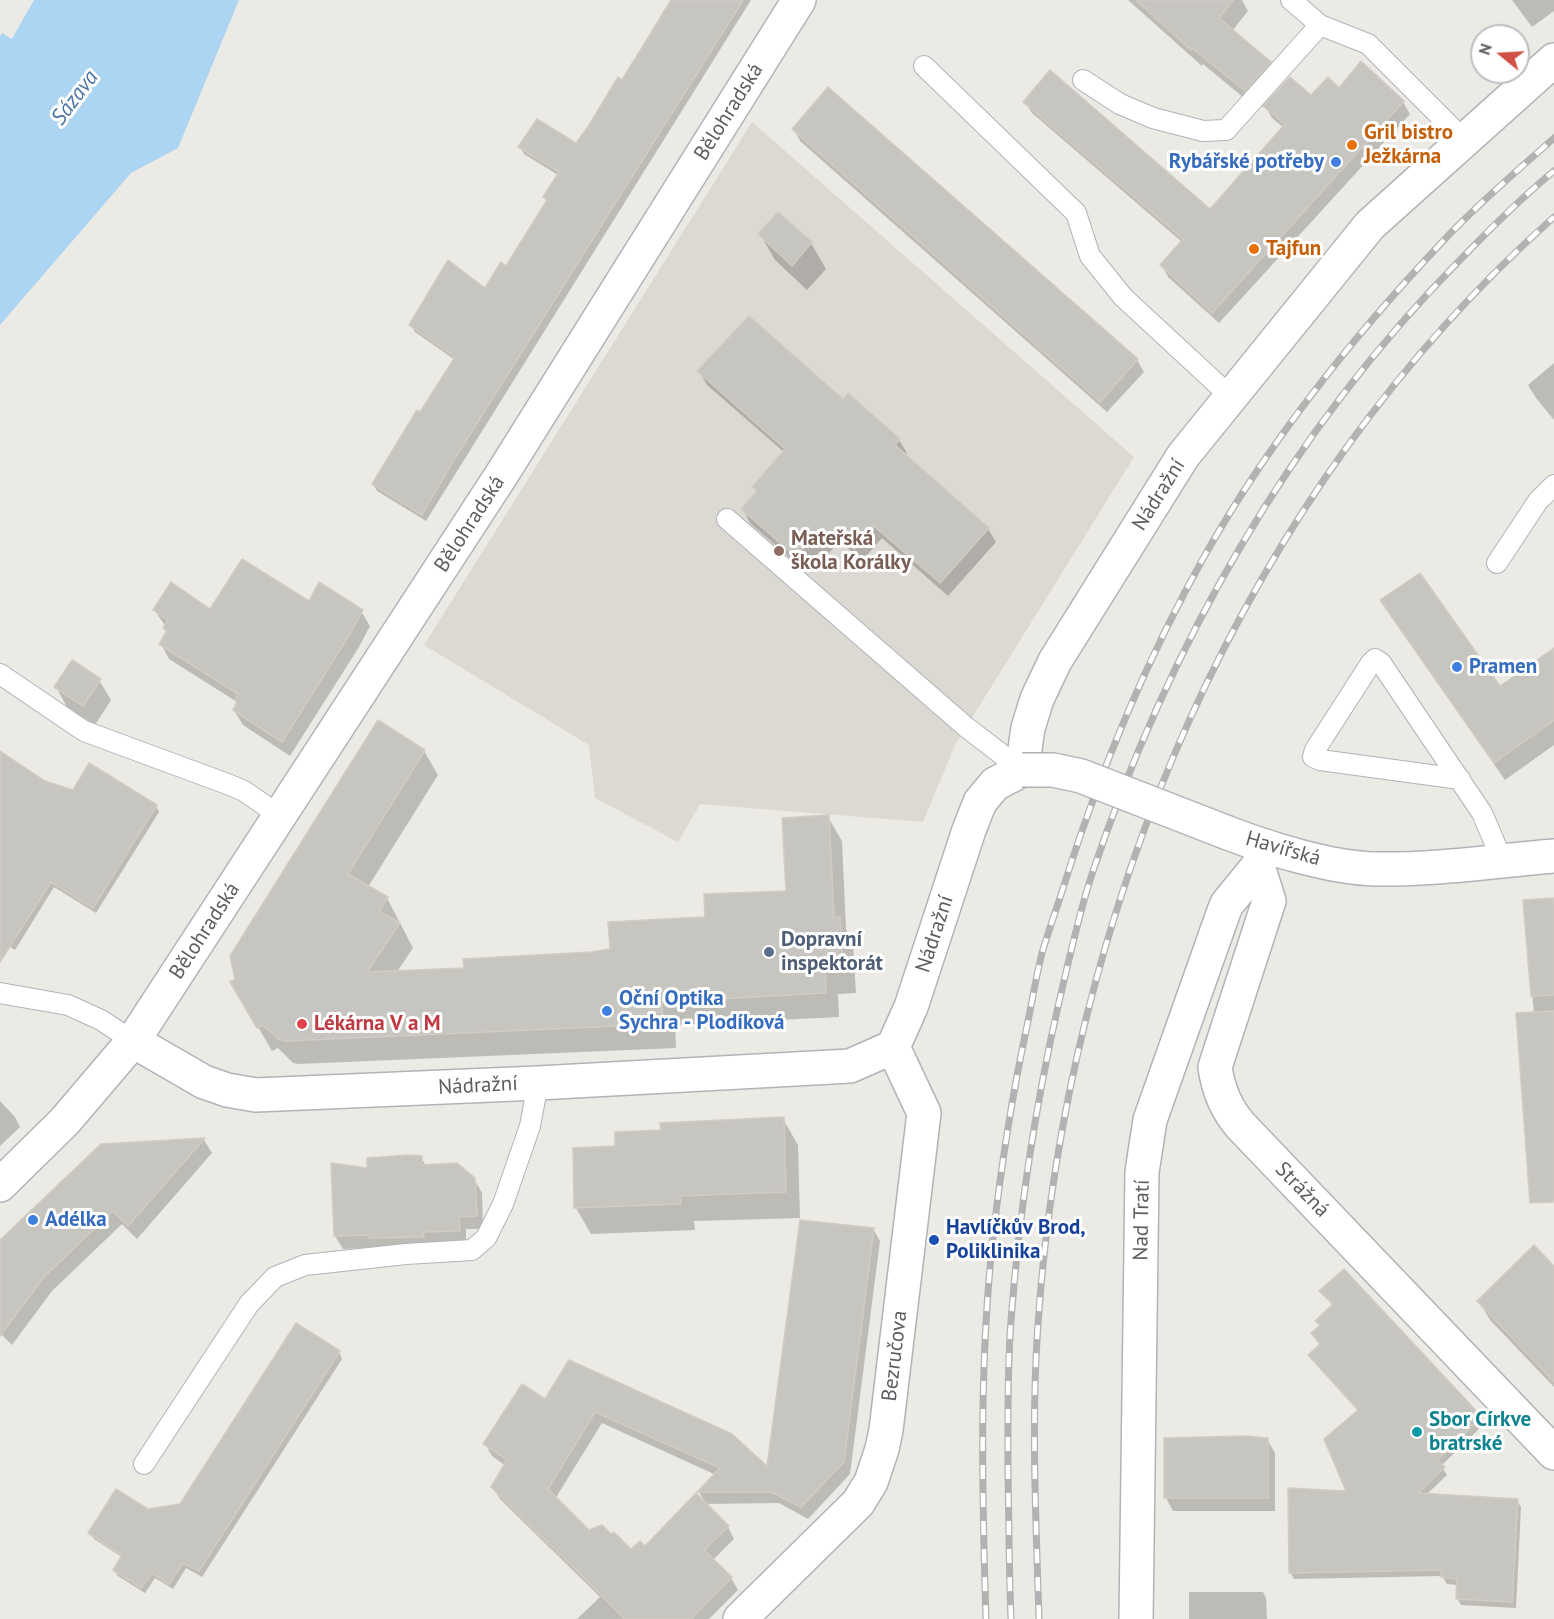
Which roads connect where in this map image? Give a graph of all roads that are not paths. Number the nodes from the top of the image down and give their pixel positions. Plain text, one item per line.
1 (799, 0) edge
2 (1291, 0) edge
3 (1320, 25) junction
4 (1554, 60) edge
5 (924, 66) dead end
6 (1083, 80) dead end
7 (1464, 140) junction
8 (1231, 397) junction
9 (1554, 485) edge
10 (727, 519) dead end
11 (1497, 563) dead end
12 (0, 674) edge
13 (1022, 770) junction
14 (1460, 779) junction
15 (280, 816) junction
16 (1554, 856) edge
17 (1261, 857) junction
18 (1502, 860) junction
19 (0, 993) edge
20 (133, 1041) junction
21 (892, 1047) junction
22 (538, 1083) junction
23 (0, 1185) edge
24 (1554, 1454) edge
25 (144, 1464) dead end
26 (740, 1619) edge
27 (1136, 1619) edge

1 - 15 street, Bělohradská
2 - 3 lane
3 - 6 lane
3 - 7 lane
4 - 7 street, Nádražní
5 - 8 lane
7 - 8 street, Nádražní
8 - 13 street, Nádražní
9 - 11 lane
10 - 13 lane
12 - 15 lane
13 - 17 street, Havířská, bridge
13 - 21 street, Nádražní
14 - 14 lane
14 - 18 lane
15 - 20 street, Bělohradská
16 - 18 street, Havířská
17 - 18 street, Havířská
17 - 24 street, Strážná
17 - 27 street, Nad Tratí
19 - 20 lane
20 - 22 street, Nádražní
20 - 23 street
21 - 22 street, Nádražní
21 - 26 street, Bezručova
22 - 25 lane

